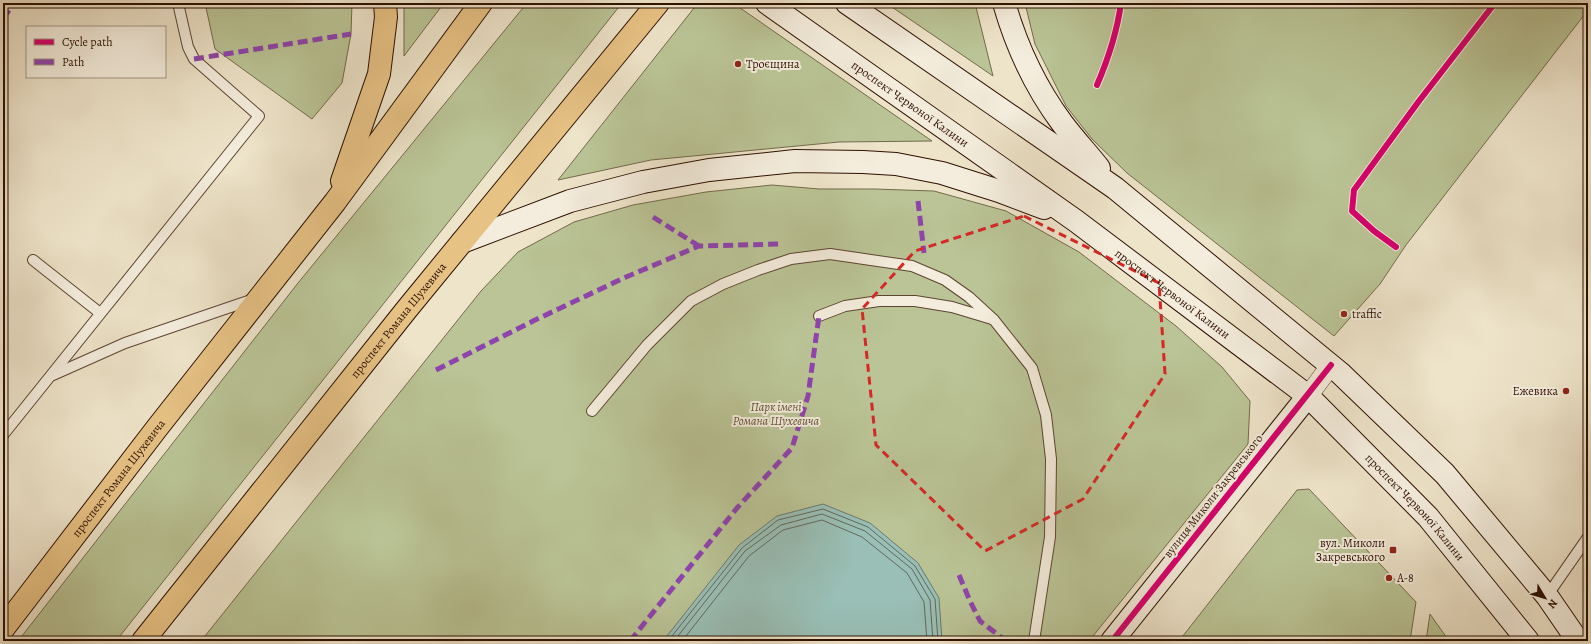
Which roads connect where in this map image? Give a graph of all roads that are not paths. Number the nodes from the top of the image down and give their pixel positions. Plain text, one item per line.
1 (178, 3) edge
2 (385, 3) edge
3 (481, 3) edge
4 (658, 3) edge
5 (767, 3) edge
6 (847, 3) edge
7 (1004, 3) edge
8 (1115, 188) junction
9 (335, 202) junction
10 (1076, 221) junction
11 (462, 242) junction
12 (34, 260) dead end
13 (260, 297) junction
14 (100, 313) junction
15 (819, 316) dead end
16 (994, 320) junction
17 (1331, 365) junction
18 (50, 376) junction
19 (1308, 396) junction
20 (592, 411) dead end
21 (3, 435) edge
22 (1588, 537) edge
23 (1547, 596) junction
24 (3, 629) edge
25 (143, 641) edge
26 (1034, 641) edge
27 (1112, 641) edge
28 (1528, 641) edge
29 (1578, 641) edge

1 - 14 lane
2 - 9 main road
3 - 9 main road, проспект Романа Шухевича
4 - 11 main road, проспект Романа Шухевича
5 - 10 main road, проспект Червоної Калини
6 - 8 main road
7 - 8 main road
8 - 17 main road
9 - 13 main road, проспект Романа Шухевича
10 - 11 main road
10 - 19 main road, проспект Червоної Калини
11 - 25 main road, проспект Романа Шухевича
12 - 14 lane
13 - 18 lane
13 - 24 main road, проспект Романа Шухевича
14 - 18 lane
15 - 16 lane
16 - 20 lane
16 - 26 lane
17 - 19 street, вулиця Миколи Закревського
17 - 23 main road
18 - 21 lane
19 - 27 main road, вулиця Миколи Закревського
19 - 28 main road, проспект Червоної Калини
22 - 23 lane
23 - 29 main road

